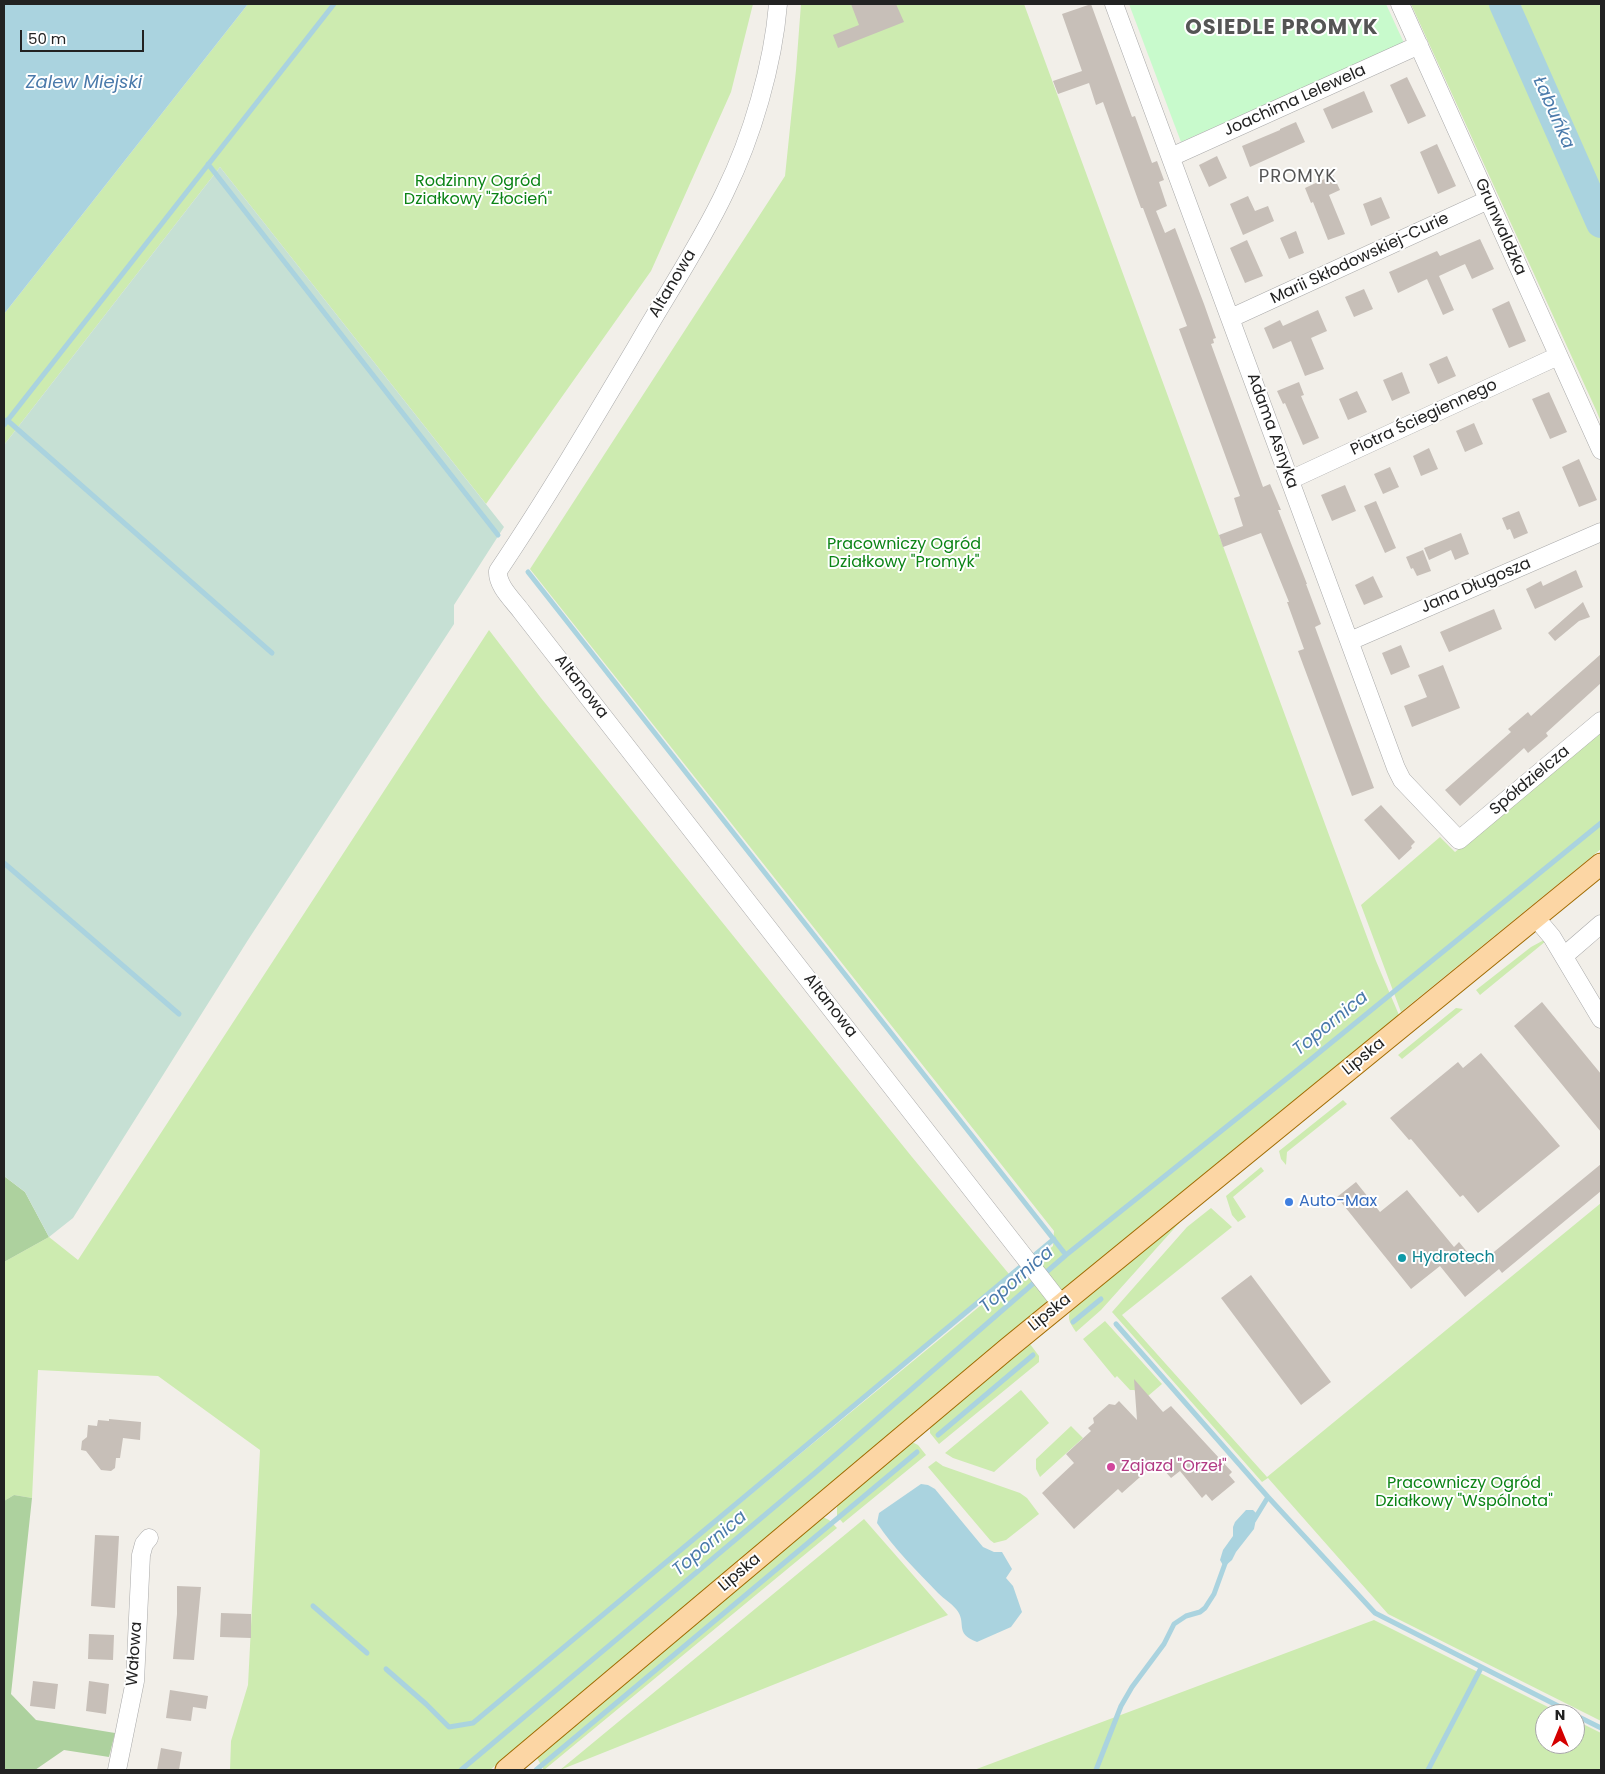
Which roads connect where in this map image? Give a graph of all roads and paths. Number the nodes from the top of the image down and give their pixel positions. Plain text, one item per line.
1 (778, 4) edge
2 (1114, 4) edge
3 (1400, 4) edge
4 (1419, 45) junction
5 (1171, 157) junction
6 (1488, 200) junction
7 (1231, 318) junction
8 (1558, 356) junction
9 (1601, 450) edge
10 (1290, 480) junction
11 (1601, 532) edge
12 (1350, 641) junction
13 (1601, 721) edge
14 (1459, 840) joint
15 (1601, 864) edge
16 (1536, 918) junction
17 (1601, 924) edge
18 (1564, 956) junction
19 (1601, 1019) edge
20 (1056, 1297) junction
21 (149, 1538) dead end
22 (118, 1770) edge
23 (506, 1770) edge

1 - 20 street, Altanowa
2 - 5 street, Adama Asnyka
3 - 4 street, Grunwaldzka
4 - 5 street, Joachima Lelewela
4 - 6 street, Grunwaldzka
5 - 7 street, Adama Asnyka
6 - 7 street, Marii Skłodowskiej-Curie
6 - 8 street, Grunwaldzka
7 - 10 street, Adama Asnyka
8 - 9 street, Grunwaldzka
8 - 10 street, Piotra Ściegiennego
10 - 12 street, Adama Asnyka
11 - 12 street, Jana Długosza
12 - 14 street, Adama Asnyka
13 - 14 street, Spółdzielcza
15 - 16 main road, Lipska
16 - 18 street
16 - 20 main road, Lipska
17 - 18 street
18 - 19 street
20 - 23 main road, Lipska
21 - 22 street, Wałowa

